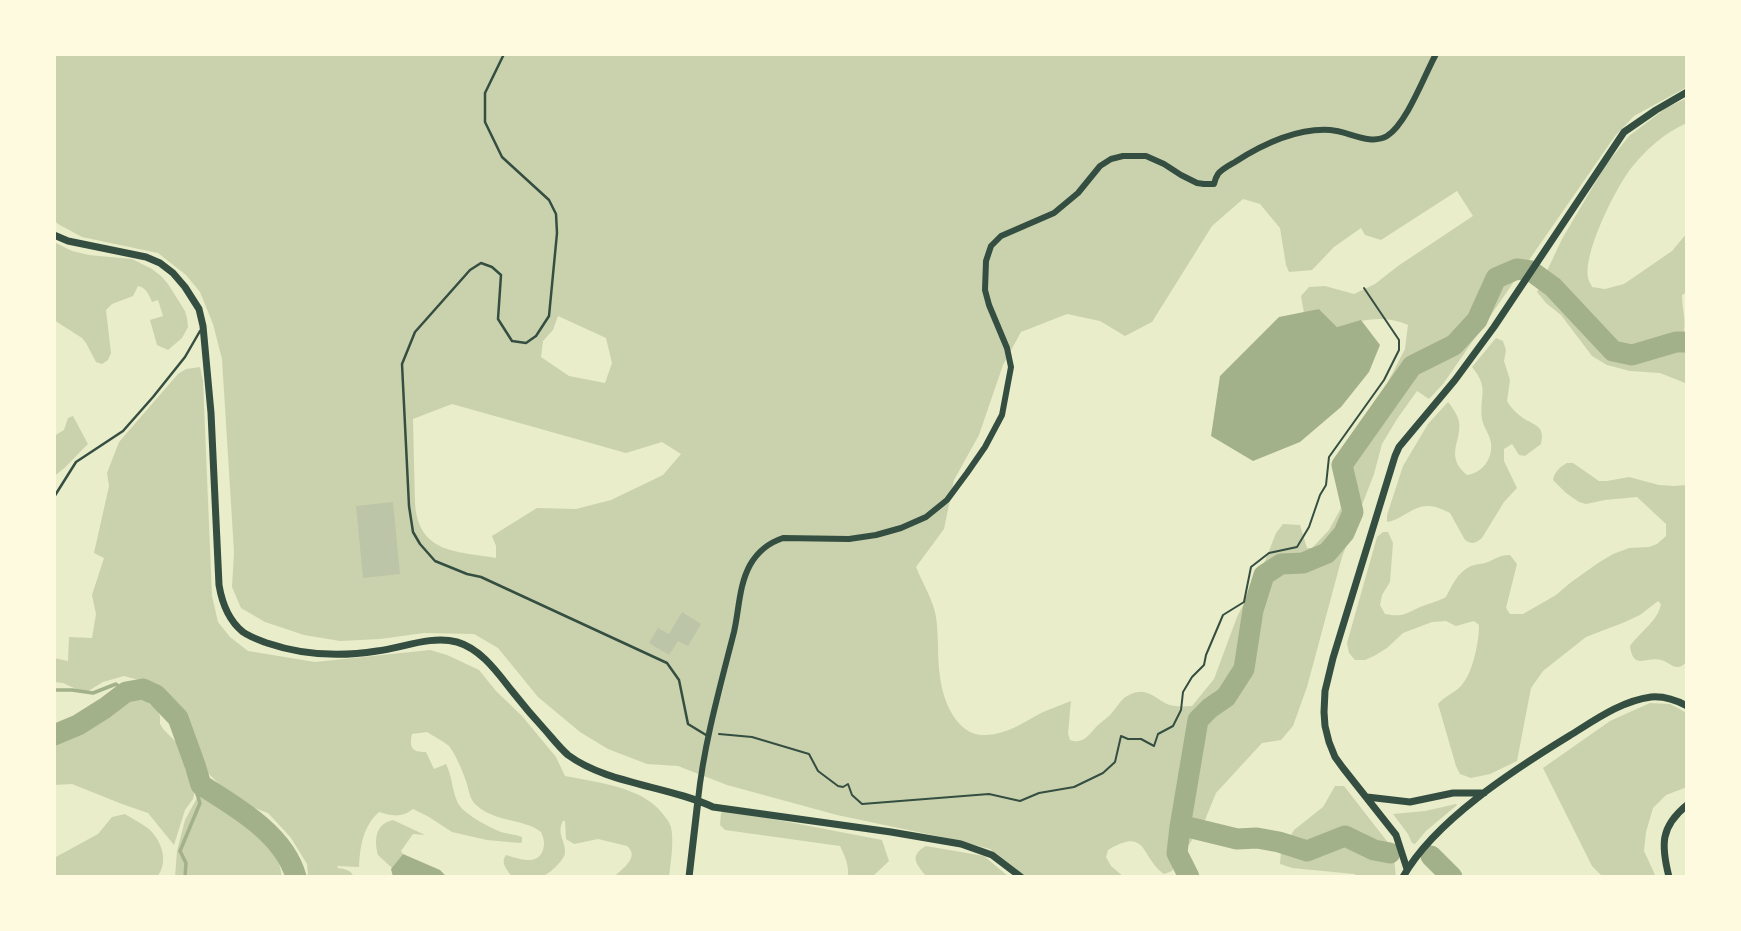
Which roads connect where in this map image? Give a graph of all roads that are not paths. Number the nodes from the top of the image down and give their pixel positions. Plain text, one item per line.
1 (504, 54) edge
2 (1436, 54) edge
3 (1687, 92) edge
4 (54, 235) edge
5 (203, 326) junction
6 (54, 497) edge
7 (1687, 706) edge
8 (709, 736) junction
9 (1485, 793) junction
10 (1367, 797) junction
11 (698, 800) junction
12 (1687, 805) edge
13 (1407, 869) junction
14 (688, 877) edge
15 (1021, 877) edge
16 (1403, 877) edge
17 (1669, 877) edge

1 - 8 lane
2 - 8 street
3 - 10 street
4 - 5 street
5 - 6 lane
5 - 11 street
7 - 9 street
8 - 11 street
9 - 10 street
9 - 13 street
10 - 13 street
11 - 14 street
11 - 15 street
12 - 17 street
13 - 16 street

